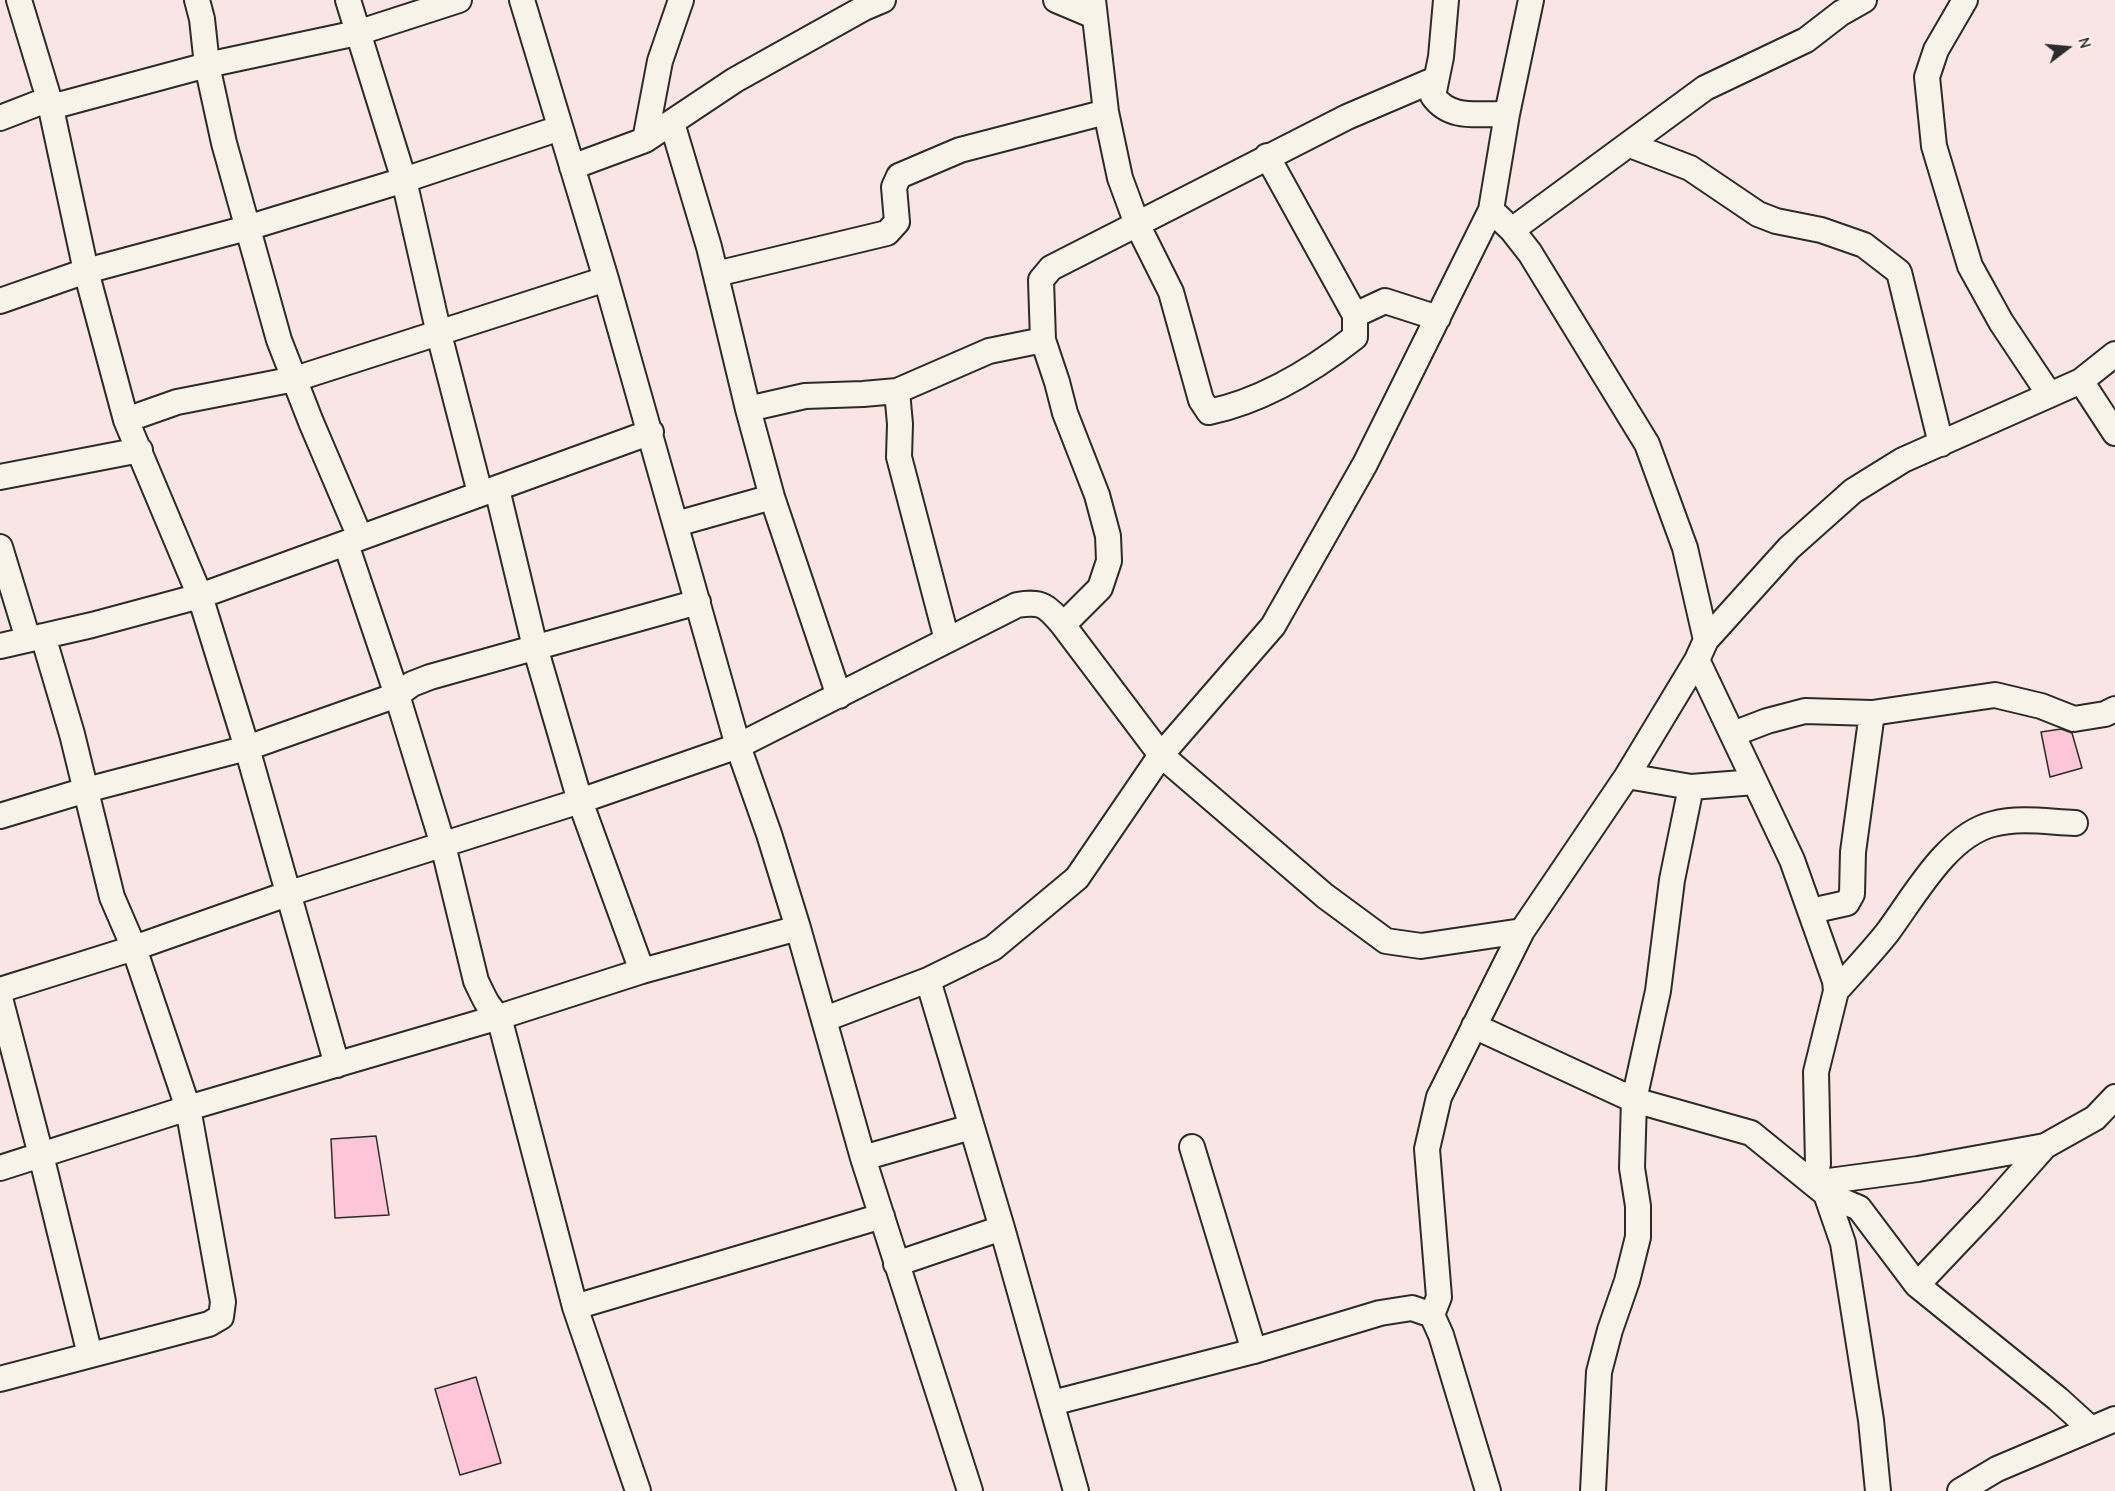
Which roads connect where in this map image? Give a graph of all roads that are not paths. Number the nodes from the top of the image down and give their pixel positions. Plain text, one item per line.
1 (19, 0) edge
2 (197, 0) edge
3 (348, 0) edge
4 (459, 0) edge
5 (522, 0) edge
6 (681, 0) edge
7 (1056, 0) edge
8 (1446, 0) edge
9 (1531, 0) edge
10 (1864, 0) edge
11 (1965, 0) edge
12 (870, 3) edge
13 (1093, 8) edge
14 (357, 33) junction
15 (207, 65) junction
16 (1436, 79) junction
17 (50, 103) junction
18 (1106, 112) junction
19 (1507, 114) junction
20 (0, 118) edge
21 (672, 123) junction
22 (560, 128) junction
23 (645, 140) junction
24 (1630, 145) junction
25 (1267, 156) junction
26 (572, 167) junction
27 (404, 180) junction
28 (1491, 210) junction
29 (1137, 224) junction
30 (247, 228) junction
31 (1512, 230) junction
32 (86, 272) junction
33 (716, 274) junction
34 (606, 279) junction
35 (0, 301) edge
36 (1355, 315) junction
37 (1438, 318) junction
38 (439, 334) junction
39 (1043, 340) junction
40 (2115, 354) edge
41 (295, 379) junction
42 (2081, 381) junction
43 (897, 391) junction
44 (2049, 394) junction
45 (748, 409) junction
46 (126, 420) junction
47 (651, 432) junction
48 (2115, 433) edge
49 (1941, 444) junction
50 (140, 450) junction
51 (0, 477) edge
52 (488, 491) junction
53 (772, 497) junction
54 (676, 524) junction
55 (353, 540) junction
56 (0, 547) edge
57 (200, 596) junction
58 (698, 602) junction
59 (1062, 625) junction
60 (36, 638) junction
61 (947, 640) junction
62 (0, 646) edge
63 (535, 647) junction
64 (1701, 650) junction
65 (397, 695) junction
66 (839, 696) junction
67 (2115, 709) edge
68 (1872, 713) junction
69 (1733, 734) junction
70 (738, 746) junction
71 (248, 748) junction
72 (1161, 755) junction
73 (1627, 776) junction
74 (1755, 782) junction
75 (1691, 787) junction
76 (86, 790) junction
77 (580, 801) junction
78 (0, 816) edge
79 (2075, 823) dead end
80 (443, 845) junction
81 (290, 893) junction
82 (1811, 911) junction
83 (798, 928) junction
84 (1522, 931) junction
85 (134, 948) junction
86 (642, 971) junction
87 (928, 980) junction
88 (1, 987) edge
89 (1836, 991) junction
90 (499, 1017) junction
91 (825, 1019) junction
92 (1474, 1026) junction
93 (337, 1065) junction
94 (2115, 1097) edge
95 (1634, 1100) junction
96 (188, 1108) junction
97 (971, 1127) junction
98 (2045, 1146) junction
99 (1192, 1147) dead end
100 (41, 1155) junction
101 (863, 1158) junction
102 (0, 1168) edge
103 (1817, 1186) junction
104 (882, 1216) junction
105 (1002, 1228) junction
106 (896, 1264) junction
107 (1917, 1285) junction
108 (575, 1307) junction
109 (1432, 1315) junction
110 (1254, 1351) junction
111 (90, 1355) junction
112 (0, 1379) edge
113 (1052, 1403) junction
114 (2115, 1419) edge
115 (2091, 1430) junction
116 (638, 1491) edge
117 (970, 1491) edge
118 (1076, 1491) edge
119 (1488, 1491) edge
120 (1593, 1491) edge
121 (1878, 1491) edge
122 (1960, 1491) edge

1 - 17 street
2 - 15 street
3 - 14 street
4 - 14 street
5 - 22 street
6 - 23 street
7 - 13 street
8 - 16 street
9 - 19 street
10 - 24 street
11 - 44 street
12 - 21 street
13 - 18 street
14 - 15 street
14 - 27 street
15 - 17 street
15 - 30 street
16 - 19 street
16 - 25 street
17 - 20 street
17 - 32 street
18 - 29 street
18 - 33 street
19 - 28 street
21 - 23 street
21 - 33 street
22 - 26 street
22 - 27 street
23 - 26 street
24 - 31 street
24 - 49 street
25 - 29 street
25 - 36 street
26 - 34 street
27 - 30 street
27 - 38 street
28 - 31 street
28 - 37 street
29 - 36 street
29 - 39 street
30 - 32 street
30 - 41 street
31 - 64 street
32 - 35 street
32 - 46 street
33 - 45 street
34 - 38 street
34 - 47 street
36 - 37 street
37 - 72 street
38 - 41 street
38 - 52 street
39 - 43 street
39 - 59 street
40 - 42 street
41 - 46 street
41 - 55 street
42 - 44 street
42 - 48 street
43 - 45 street
43 - 61 street
44 - 49 street
45 - 53 street
46 - 50 street
47 - 52 street
47 - 54 street
49 - 64 street
50 - 51 street
50 - 57 street
52 - 55 street
52 - 63 street
53 - 54 street
53 - 66 street
54 - 58 street
55 - 57 street
55 - 65 street
56 - 60 street
57 - 60 street
57 - 71 street
58 - 63 street
58 - 70 street
59 - 61 street
59 - 72 street
60 - 62 street
60 - 76 street
61 - 66 street
63 - 65 street
63 - 77 street
64 - 69 street
64 - 73 street
65 - 71 street
65 - 80 street
66 - 70 street
67 - 68 street
68 - 69 street
68 - 82 street
69 - 74 street
70 - 77 street
70 - 83 street
71 - 76 street
71 - 81 street
72 - 84 street
72 - 87 street
73 - 75 street
73 - 84 street
74 - 75 street
74 - 82 street
75 - 95 street
76 - 78 street
76 - 85 street
77 - 80 street
77 - 86 street
79 - 89 street
80 - 81 street
80 - 90 street
81 - 85 street
81 - 93 street
82 - 89 street
83 - 86 street
83 - 91 street
84 - 92 street
85 - 88 street
85 - 96 street
86 - 90 street
87 - 91 street
87 - 97 street
88 - 100 street
89 - 103 street
90 - 93 street
90 - 108 street
91 - 101 street
92 - 95 street
92 - 109 street
93 - 96 street
94 - 98 street
95 - 103 street
95 - 120 street
96 - 100 street
96 - 111 street
97 - 101 street
97 - 105 street
98 - 103 street
98 - 107 street
99 - 110 street
100 - 102 street
100 - 111 street
101 - 104 street
103 - 107 street
103 - 121 street
104 - 106 street
104 - 108 street
105 - 106 street
105 - 113 street
106 - 117 street
107 - 115 street
108 - 116 street
109 - 110 street
109 - 119 street
110 - 113 street
111 - 112 street
113 - 118 street
114 - 115 street
115 - 122 street

